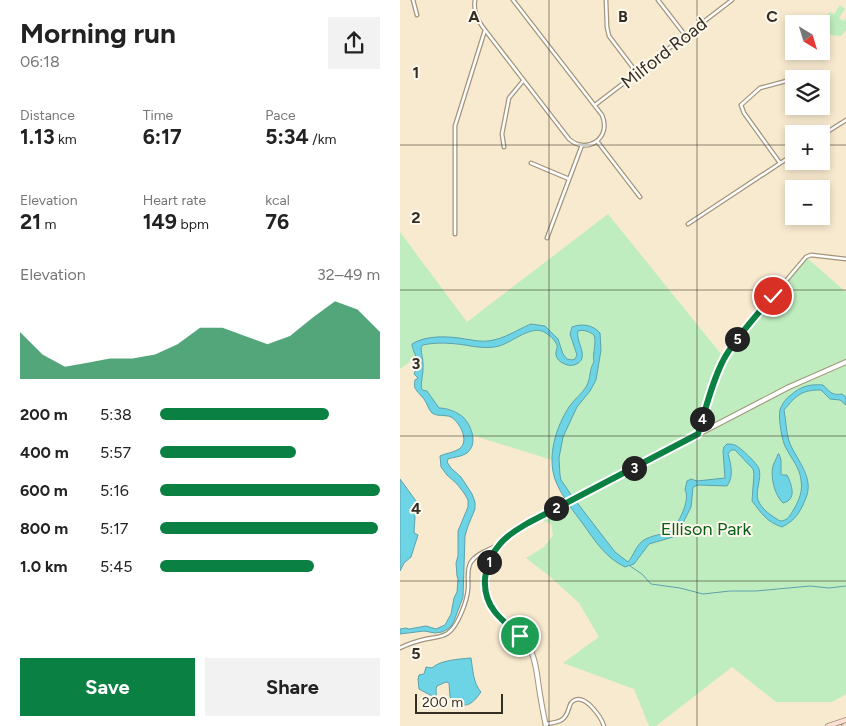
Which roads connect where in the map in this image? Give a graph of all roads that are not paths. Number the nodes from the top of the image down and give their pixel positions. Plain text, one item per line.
1 (413, 0) edge
2 (475, 0) edge
3 (513, 0) edge
4 (606, 0) edge
5 (658, 0) edge
6 (732, 0) edge
7 (417, 15) dead end
8 (484, 30) junction
9 (685, 36) junction
10 (637, 73) junction
11 (523, 81) junction
12 (785, 81) edge
13 (595, 105) junction
14 (846, 120) edge
15 (830, 130) edge
16 (597, 141) junction
17 (582, 145) junction
18 (504, 147) dead end
19 (785, 160) edge
20 (530, 163) dead end
21 (780, 163) junction
22 (569, 179) junction
23 (640, 197) dead end
24 (688, 224) dead end
25 (455, 234) dead end
26 (546, 238) dead end
27 (846, 260) edge
28 (846, 362) edge
29 (698, 434) junction
30 (500, 544) junction
31 (400, 648) edge
32 (846, 720) edge
33 (545, 725) edge
34 (604, 726) edge
35 (828, 726) edge

1 - 7 street
2 - 8 street
3 - 13 street
4 - 10 street
5 - 9 street
6 - 9 street, Milford Road
8 - 11 street
8 - 25 street
9 - 10 street, Milford Road
10 - 13 street, Milford Road
11 - 17 street
11 - 18 street
12 - 21 street
13 - 16 street
14 - 15 street
16 - 17 street
16 - 23 street
17 - 22 street
19 - 21 street
20 - 22 street
21 - 24 street
22 - 26 street
27 - 29 street
28 - 29 street
29 - 30 street
30 - 31 street
30 - 33 street
32 - 35 main road
33 - 34 street

